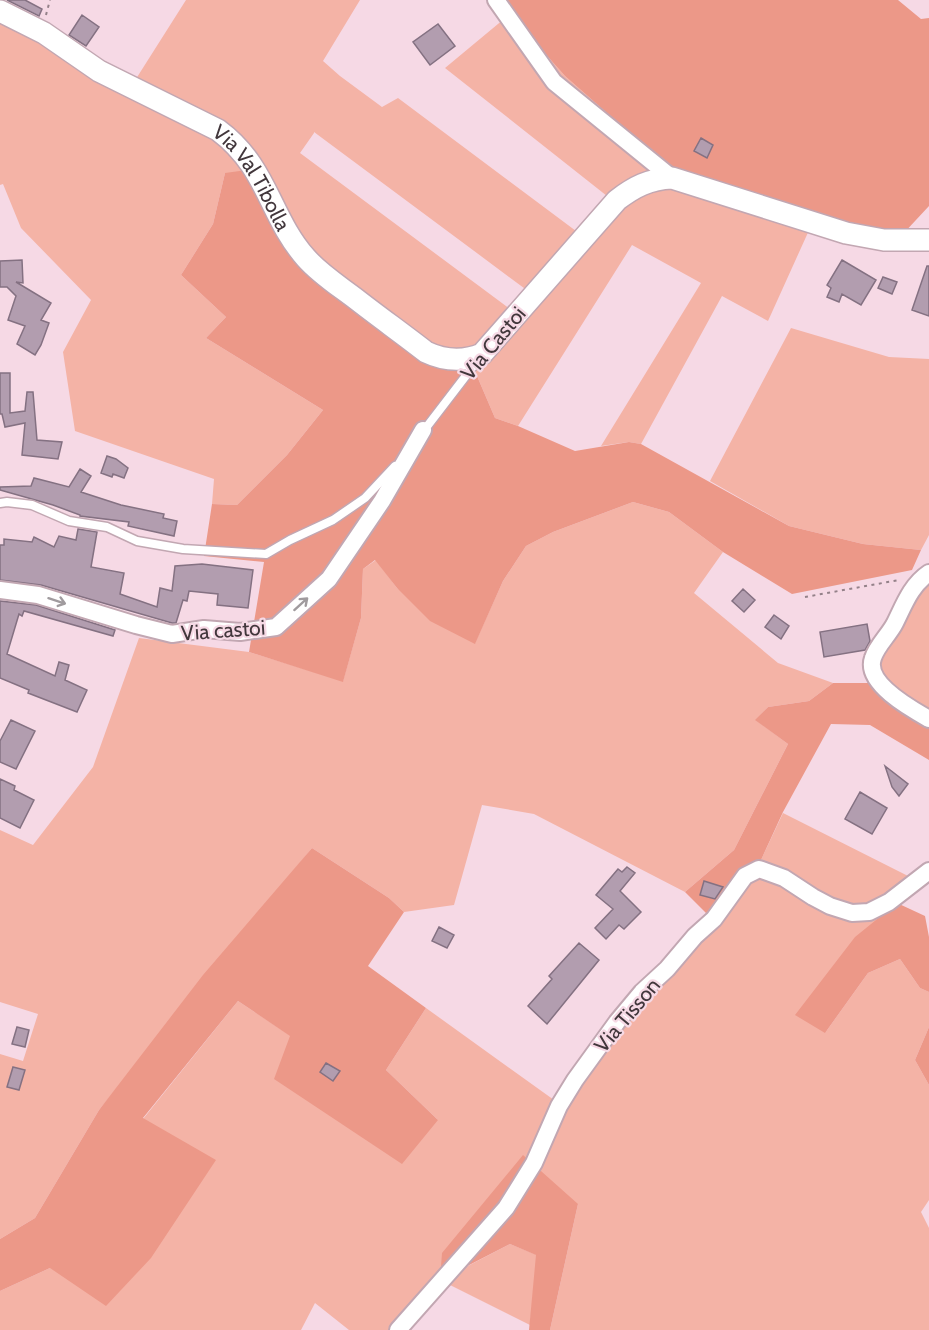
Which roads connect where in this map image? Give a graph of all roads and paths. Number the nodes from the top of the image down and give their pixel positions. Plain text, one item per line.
1 (496, 0) edge
2 (0, 11) edge
3 (672, 178) junction
4 (929, 240) edge
5 (482, 354) junction
6 (423, 430) junction
7 (0, 503) edge
8 (927, 574) edge
9 (0, 590) edge
10 (805, 597) dead end
11 (929, 719) edge
12 (929, 871) edge
13 (398, 1330) edge

1 - 3 street
2 - 5 street, Via Val Tibolla
3 - 4 street, Via Castoi
3 - 5 street, Via Castoi
5 - 6 lane, Via Castoi
6 - 7 lane, Via Castoi
9 -> 6 street, Via castoi
8 - 10 path
8 - 11 street
12 - 13 street, Via Tisson

